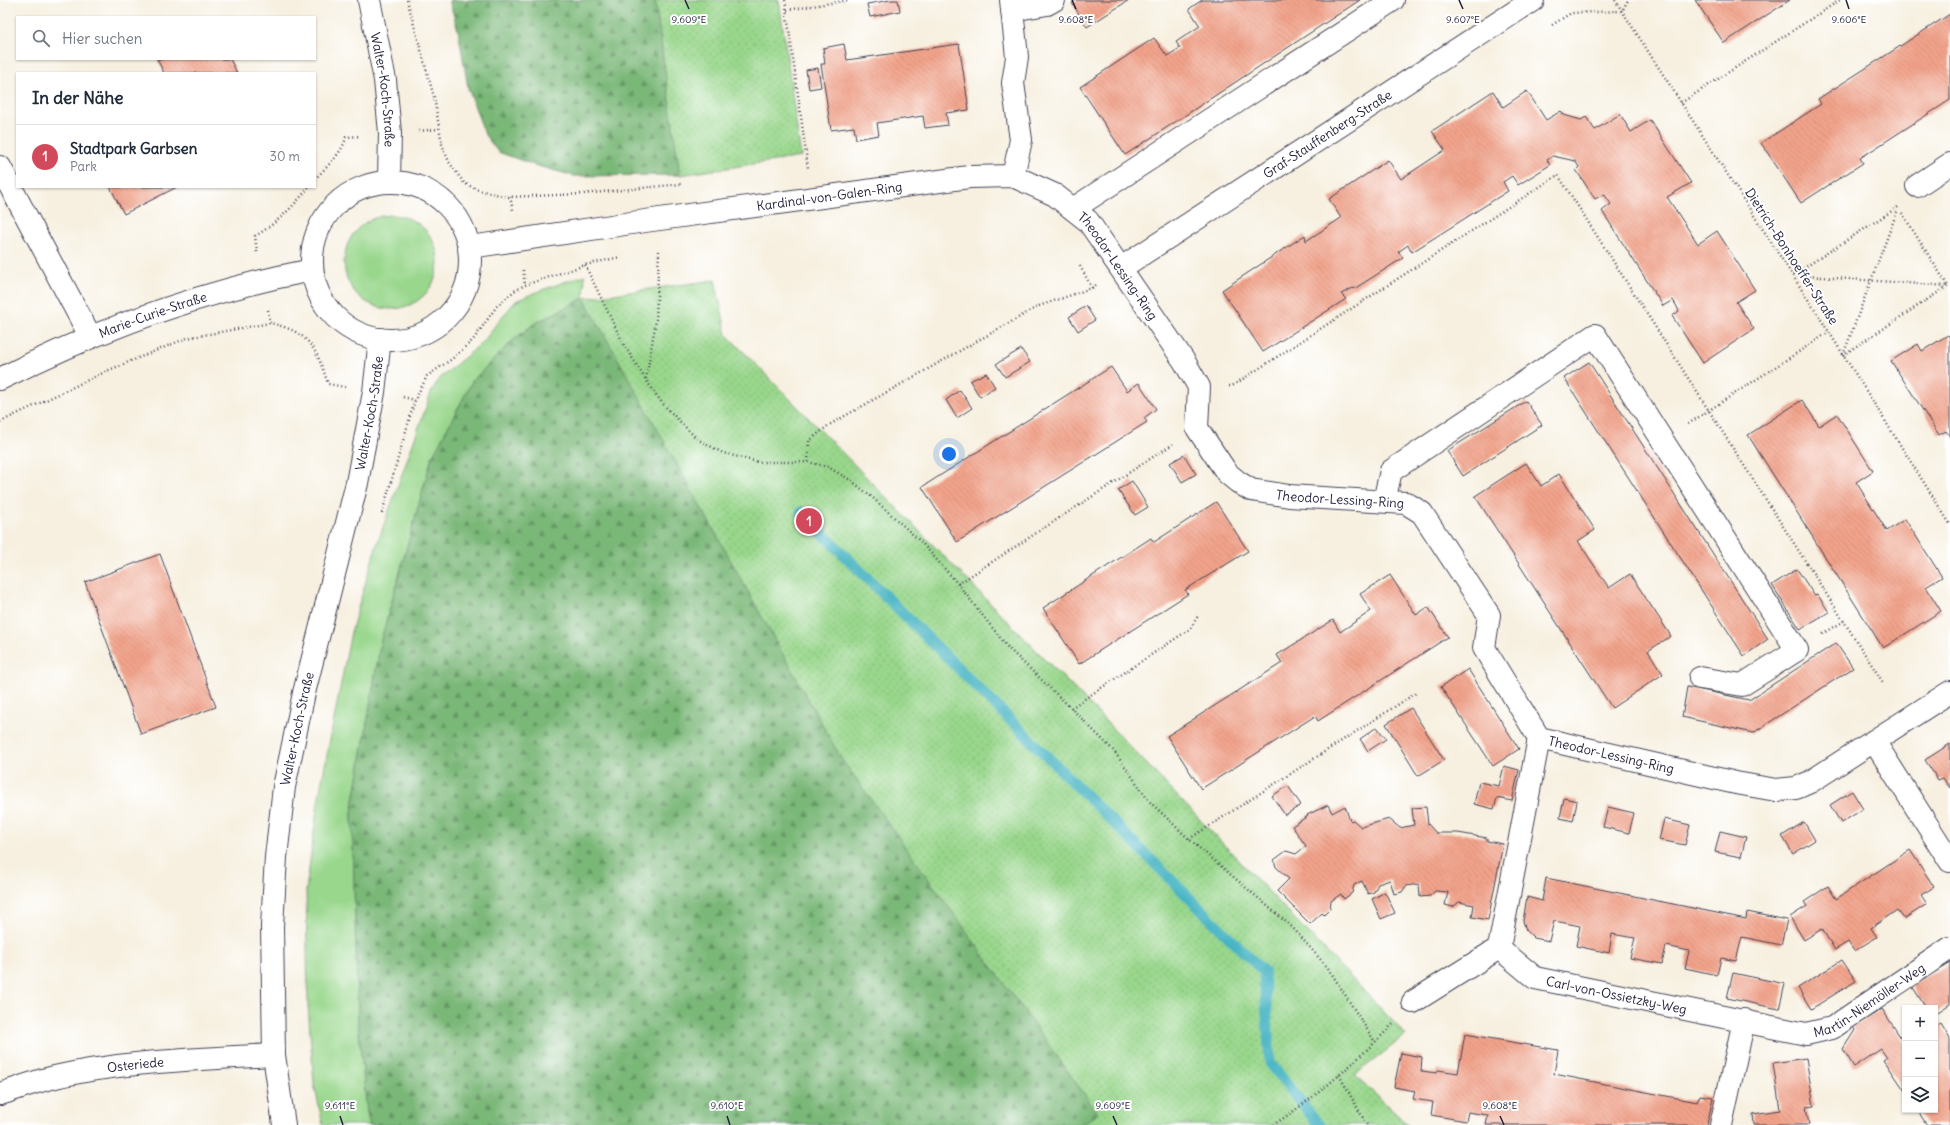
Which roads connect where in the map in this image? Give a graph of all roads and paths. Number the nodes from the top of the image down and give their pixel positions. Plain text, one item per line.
1 (369, 0) edge
2 (408, 0) edge
3 (785, 0) edge
4 (850, 0) edge
5 (1054, 0) edge
6 (1393, 0) edge
7 (1533, 0) edge
8 (1615, 0) edge
9 (1840, 0) edge
10 (1011, 5) edge
11 (786, 10) junction
12 (1681, 103) junction
13 (346, 138) dead end
14 (1950, 164) edge
15 (0, 167) edge
16 (809, 170) dead end
17 (1013, 176) junction
18 (316, 178) edge
19 (389, 181) junction
20 (1917, 186) joint
21 (308, 188) edge
22 (510, 197) dead end
23 (1899, 207) junction
24 (1073, 209) junction
25 (255, 236) dead end
26 (470, 247) junction
27 (666, 248) dead end
28 (659, 250) junction
29 (651, 251) dead end
30 (622, 257) dead end
31 (1078, 262) dead end
32 (585, 265) junction
33 (1121, 268) junction
34 (312, 270) junction
35 (1792, 275) junction
36 (1871, 280) junction
37 (1949, 286) edge
38 (1092, 288) junction
39 (1829, 332) junction
40 (90, 336) junction
41 (380, 339) junction
42 (1843, 355) junction
43 (0, 379) edge
44 (646, 380) junction
45 (328, 384) dead end
46 (1199, 387) junction
47 (1709, 410) junction
48 (0, 422) edge
49 (1197, 428) junction
50 (1663, 441) junction
51 (808, 462) junction
52 (1384, 501) junction
53 (382, 514) dead end
54 (1950, 524) edge
55 (958, 584) junction
56 (1198, 616) dead end
57 (1700, 678) dead end
58 (1884, 684) dead end
59 (1416, 692) dead end
60 (1950, 692) edge
61 (1071, 708) junction
62 (1539, 738) junction
63 (1874, 741) junction
64 (1189, 839) junction
65 (1950, 861) edge
66 (1499, 948) junction
67 (1950, 948) edge
68 (1413, 1002) joint
69 (1744, 1020) junction
70 (1806, 1034) joint
71 (1375, 1042) junction
72 (274, 1055) junction
73 (1339, 1075) junction
74 (0, 1094) edge
75 (284, 1125) edge
76 (1273, 1125) edge
77 (1367, 1125) edge
78 (1721, 1125) edge

1 - 19 street, Walter-Koch-Straße
2 - 22 path
3 - 11 path
4 - 11 path
5 - 10 street
6 - 24 street
7 - 33 street, Graf-Stauffenberg-Straße
8 - 12 path, Dietrich-Bonhoeffer-Straße
9 - 12 path
10 - 17 street
11 - 16 path
12 - 35 path, Dietrich-Bonhoeffer-Straße
13 - 18 path
14 - 20 street
15 - 40 street
17 - 24 street, Theodor-Lessing-Ring
17 - 26 street, Kardinal-von-Galen-Ring
19 - 26 street
19 - 34 street
20 - 23 path
21 - 25 path
23 - 35 path
23 - 36 path
23 - 37 path
24 - 33 street, Theodor-Lessing-Ring
26 - 41 street
27 - 28 path
28 - 29 path
28 - 44 path
30 - 32 path
31 - 38 path
32 - 44 path
32 - 53 path
33 - 38 path
33 - 46 street, Theodor-Lessing-Ring
34 - 40 street, Marie-Curie-Straße
34 - 41 street
35 - 36 path
35 - 39 path, Dietrich-Bonhoeffer-Straße
36 - 37 path
36 - 42 path
37 - 42 path
38 - 51 path
39 - 42 path, Dietrich-Bonhoeffer-Straße
39 - 47 path
40 - 43 street, Marie-Curie-Straße
41 - 72 street, Walter-Koch-Straße
42 - 54 path, Dietrich-Bonhoeffer-Straße
44 - 51 path
45 - 48 path
46 - 47 path
46 - 49 street
47 - 50 path
47 - 58 path
49 - 52 street, Theodor-Lessing-Ring
49 - 55 path
50 - 52 street
50 - 57 street
51 - 55 path
52 - 62 street, Theodor-Lessing-Ring
55 - 61 path
56 - 61 path
59 - 64 path
60 - 63 street, Theodor-Lessing-Ring
61 - 64 path
62 - 63 street, Theodor-Lessing-Ring
62 - 66 street
63 - 65 street
64 - 71 path
66 - 68 street
66 - 69 street, Carl-von-Ossietzky-Weg
67 - 70 street, Martin-Niemöller-Weg
68 - 71 path
69 - 70 street, Carl-von-Ossietzky-Weg
69 - 78 street
71 - 73 path
72 - 74 street, Osteriede
72 - 75 street, Walter-Koch-Straße
73 - 76 path
73 - 77 path

